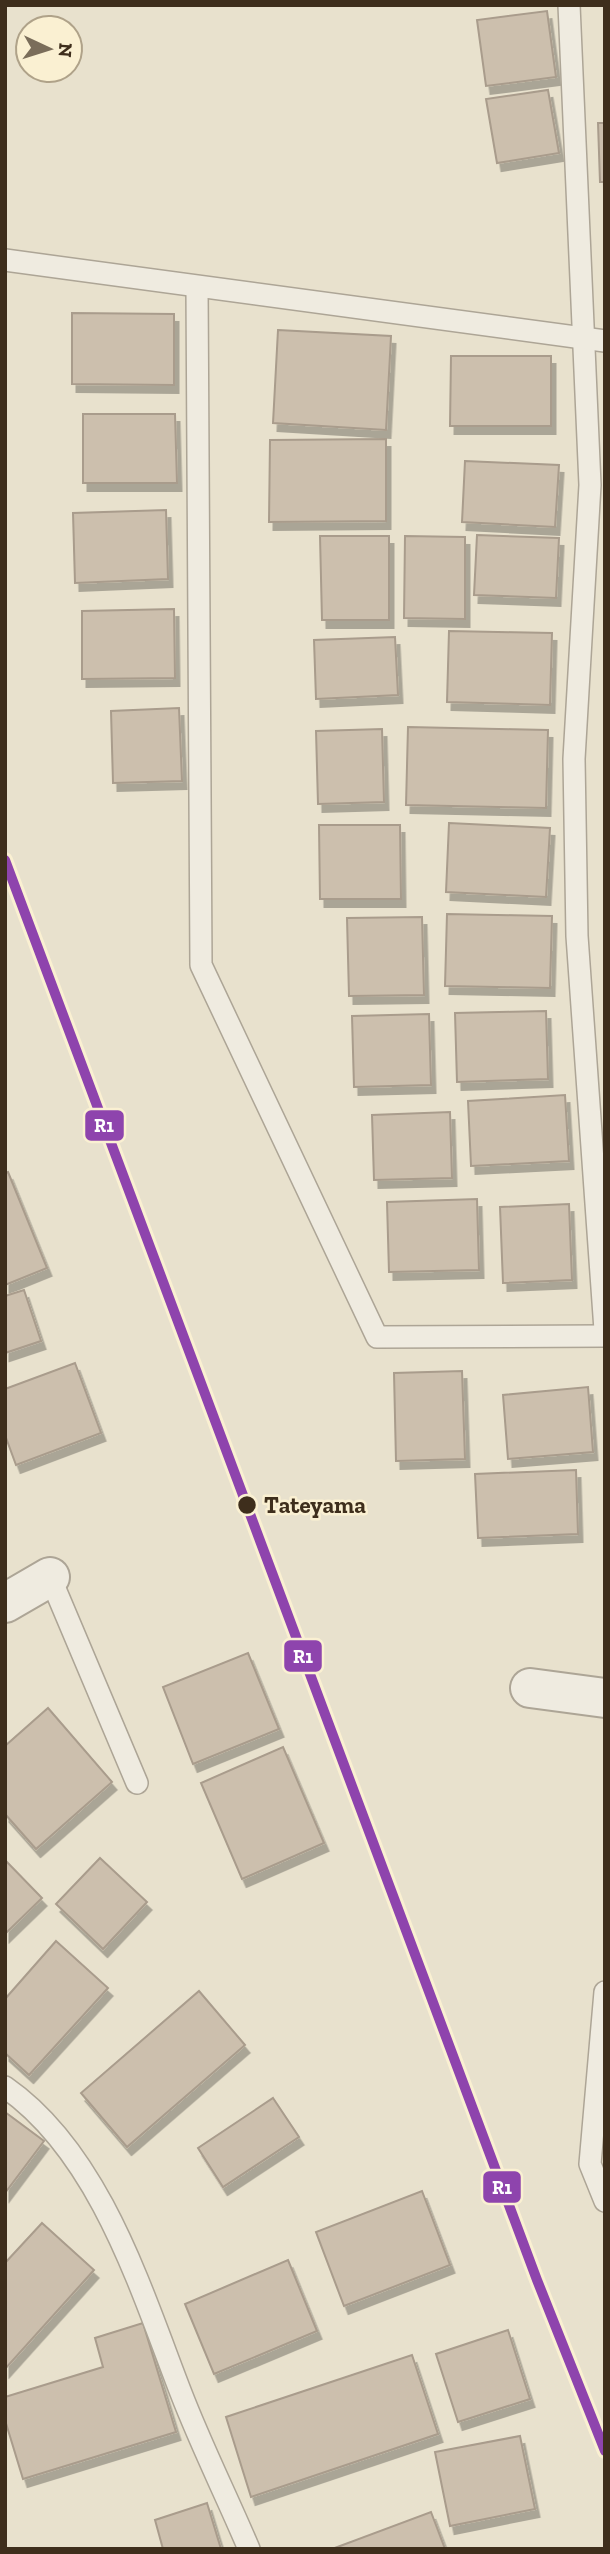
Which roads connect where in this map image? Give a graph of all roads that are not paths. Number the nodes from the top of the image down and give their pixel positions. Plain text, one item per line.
1 (569, 5) edge
2 (5, 260) edge
3 (197, 287) junction
4 (595, 341) edge
5 (605, 1330) edge
6 (605, 1336) edge
7 (50, 1577) joint
8 (5, 1603) edge
9 (530, 1688) dead end
10 (605, 1698) edge
11 (137, 1783) dead end
12 (605, 1992) edge
13 (5, 2087) edge
14 (605, 2201) edge
15 (250, 2549) edge

1 - 4 lane
2 - 3 lane
3 - 4 lane
3 - 6 lane
4 - 5 lane
7 - 8 street
7 - 11 lane
9 - 10 street
12 - 14 lane
13 - 15 lane

